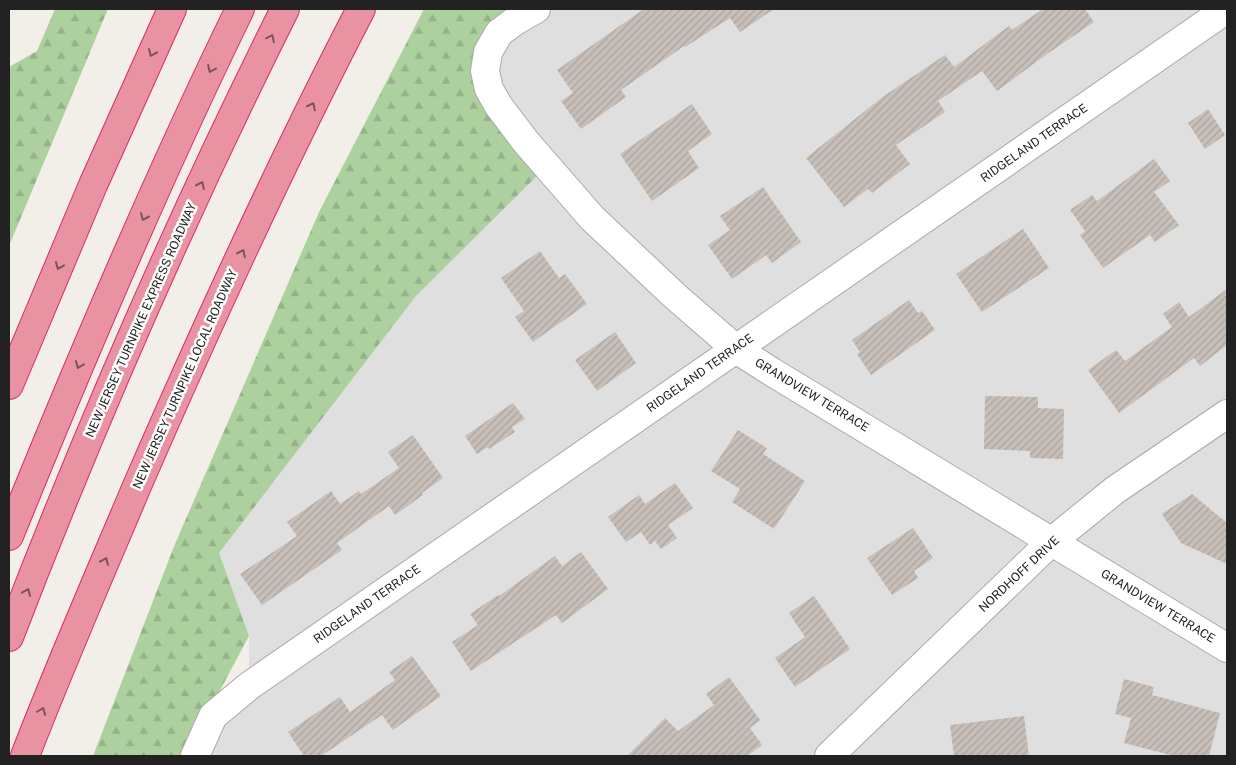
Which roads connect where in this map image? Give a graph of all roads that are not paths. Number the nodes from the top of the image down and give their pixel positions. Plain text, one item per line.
1 (172, 9) edge
2 (240, 9) edge
3 (286, 9) edge
4 (361, 9) edge
5 (536, 9) edge
6 (1227, 9) edge
7 (736, 348) junction
8 (9, 385) edge
9 (1227, 414) edge
10 (9, 536) edge
11 (1051, 542) junction
12 (9, 637) edge
13 (1227, 648) edge
14 (25, 756) edge
15 (195, 756) edge
16 (830, 756) edge

1 -> 8 highway
2 -> 10 highway
12 -> 3 highway, NEW JERSEY TURNPIKE EXPRESS ROADWAY
14 -> 4 highway, NEW JERSEY TURNPIKE LOCAL ROADWAY
5 - 7 street, GRANDVIEW TERRACE
6 - 7 street, RIDGELAND TERRACE
7 - 11 street, GRANDVIEW TERRACE
7 - 15 street, RIDGELAND TERRACE
9 - 11 street, NORDHOFF DRIVE
11 - 13 street, GRANDVIEW TERRACE
11 - 16 street, NORDHOFF DRIVE

